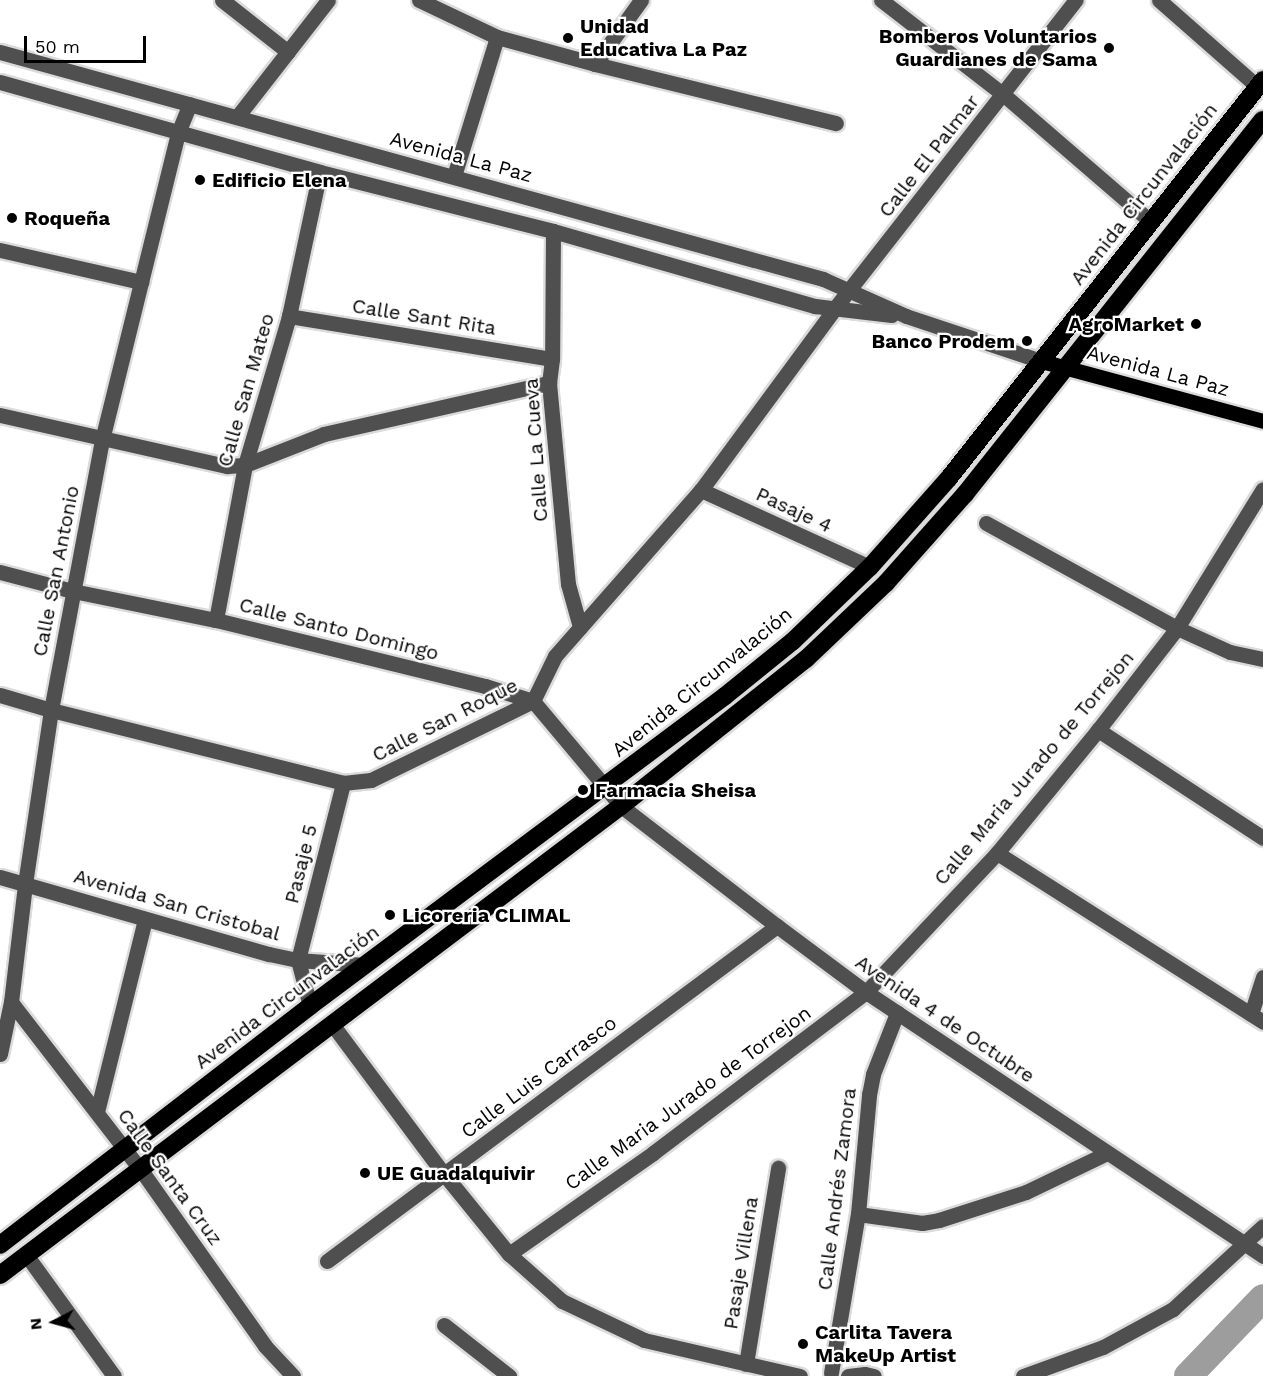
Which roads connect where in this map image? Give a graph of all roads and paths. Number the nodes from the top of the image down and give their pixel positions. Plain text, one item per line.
1 (222, 0) edge
2 (328, 0) edge
3 (419, 0) edge
4 (641, 0) edge
5 (881, 0) edge
6 (1077, 0) edge
7 (1160, 0) edge
8 (497, 38) junction
9 (0, 52) edge
10 (288, 52) junction
11 (595, 64) junction
12 (0, 82) edge
13 (1260, 84) edge
14 (1004, 95) junction
15 (190, 104) junction
16 (237, 117) junction
17 (1263, 120) edge
18 (836, 123) dead end
19 (178, 133) junction
20 (320, 172) junction
21 (454, 176) junction
22 (1151, 222) junction
23 (553, 231) junction
24 (0, 250) edge
25 (141, 282) junction
26 (849, 291) junction
27 (835, 308) junction
28 (289, 316) junction
29 (906, 316) junction
30 (552, 360) junction
31 (1041, 361) junction
32 (1066, 368) junction
33 (549, 383) junction
34 (0, 415) edge
35 (1263, 421) edge
36 (102, 440) junction
37 (245, 465) junction
38 (1263, 489) edge
39 (701, 490) junction
40 (986, 523) dead end
41 (870, 567) junction
42 (0, 572) edge
43 (73, 591) junction
44 (216, 620) junction
45 (580, 627) junction
46 (1177, 628) junction
47 (1263, 659) edge
48 (0, 695) edge
49 (533, 701) junction
50 (51, 710) junction
51 (1098, 730) junction
52 (343, 783) junction
53 (604, 789) junction
54 (621, 806) junction
55 (1263, 838) edge
56 (996, 853) junction
57 (0, 877) edge
58 (25, 884) junction
59 (145, 919) junction
60 (777, 926) junction
61 (298, 960) junction
62 (365, 965) junction
63 (1263, 977) edge
64 (866, 992) junction
65 (11, 1002) junction
66 (310, 1006) junction
67 (897, 1013) junction
68 (1257, 1018) edge
69 (332, 1024) junction
70 (0, 1054) edge
71 (97, 1112) junction
72 (126, 1149) junction
73 (1107, 1154) junction
74 (778, 1168) dead end
75 (141, 1170) junction
76 (444, 1174) junction
77 (858, 1214) junction
78 (1263, 1226) edge
79 (0, 1245) edge
80 (1255, 1251) edge
81 (509, 1254) junction
82 (27, 1256) junction
83 (327, 1261) dead end
84 (0, 1275) edge
85 (444, 1325) dead end
86 (746, 1364) junction
87 (828, 1375) edge
88 (114, 1376) edge
89 (293, 1376) edge
90 (509, 1376) edge
91 (800, 1376) edge
92 (848, 1376) edge
93 (874, 1376) edge
94 (1023, 1376) edge

1 - 10 street
2 - 10 street
3 - 8 street
4 - 11 street
5 - 14 street
6 - 14 street, Calle El Palmar
7 - 13 street
8 - 11 street
8 - 21 street
9 - 15 street, Avenida La Paz
10 - 16 street
11 - 18 street
12 - 19 street, Avenida La Paz
13 - 22 highway, Avenida Circunvalación
14 - 22 street
14 - 26 street, Calle El Palmar
15 - 16 street, Avenida La Paz
15 - 19 street, Calle San Antonio
16 - 21 street, Avenida La Paz
17 - 32 highway
19 - 20 street, Avenida La Paz
19 - 25 street, Calle San Antonio
20 - 23 street, Avenida La Paz
20 - 28 street, Calle San Mateo
21 - 26 street, Avenida La Paz
22 - 31 highway, Avenida Circunvalación
23 - 27 street, Avenida La Paz
23 - 30 street, Calle La Cueva
24 - 25 street
25 - 36 street, Calle San Antonio
26 - 27 street, Calle El Palmar
26 - 29 street, Avenida La Paz
27 - 29 street, Avenida La Paz
27 - 39 street, Calle San Roque
28 - 30 street, Calle Sant Rita
28 - 37 street, Calle San Mateo
29 - 31 street, Avenida La Paz
30 - 33 street, Calle La Cueva
31 - 32 main road, Avenida La Paz
31 - 41 highway, Avenida Circunvalación
32 - 35 main road, Avenida La Paz
32 - 54 highway
33 - 37 street
33 - 45 street, Calle La Cueva
34 - 36 street
36 - 37 street
36 - 43 street, Calle San Antonio
37 - 44 street, Calle San Mateo
38 - 46 street, Calle Maria Jurado de Torrejon
39 - 41 street, Pasaje 4
39 - 45 street, Calle San Roque
40 - 46 street
41 - 53 highway, Avenida Circunvalación
42 - 43 street, Calle Santo Domingo
43 - 44 street, Calle Santo Domingo
43 - 50 street, Calle San Antonio
44 - 49 street, Calle Santo Domingo
45 - 49 street, Calle San Roque
46 - 47 street
46 - 51 street, Calle Maria Jurado de Torrejon
48 - 50 street, Calle San Roque
49 - 52 street, Calle San Roque
49 - 53 street, Calle Santo Domingo
50 - 52 street, Calle San Roque
50 - 58 street, Calle San Antonio
51 - 55 street
51 - 56 street, Calle Maria Jurado de Torrejon
52 - 61 street, Pasaje 5
53 - 54 street, Calle Santo Domingo
53 - 62 highway, Avenida Circunvalación
54 - 60 street, Avenida 4 de Octubre
54 - 69 highway
56 - 64 street, Calle Maria Jurado de Torrejon
56 - 68 street
57 - 58 street, Avenida San Cristobal
58 - 59 street, Avenida San Cristobal
58 - 65 street, Calle San Antonio
59 - 61 street, Avenida San Cristobal
59 - 71 street
60 - 64 street, Avenida 4 de Octubre
60 - 76 street, Calle Luis Carrasco
61 - 62 street
61 - 66 street, Avenida San Cristobal
62 - 66 highway, Avenida Circunvalación
63 - 68 street
64 - 67 street, Avenida 4 de Octubre
64 - 81 street, Calle Maria Jurado de Torrejon
65 - 70 street, Calle San Antonio
65 - 71 street, Calle Santa Cruz
66 - 72 highway, Avenida Circunvalación
67 - 73 street, Avenida 4 de Octubre
67 - 77 street, Calle Andrés Zamora
69 - 75 highway
69 - 76 street
71 - 72 street, Calle Santa Cruz
72 - 75 street, Calle Santa Cruz
72 - 79 highway, Avenida Circunvalación
73 - 77 street
73 - 80 street, Avenida 4 de Octubre
74 - 86 street, Pasaje Villena
75 - 82 highway
75 - 89 street, Calle Santa Cruz
76 - 81 street
76 - 83 street, Calle Luis Carrasco
77 - 87 street, Calle Andrés Zamora
78 - 80 street
80 - 94 street
81 - 86 street
82 - 84 highway
82 - 88 street
85 - 90 street
86 - 91 street
92 - 93 street

